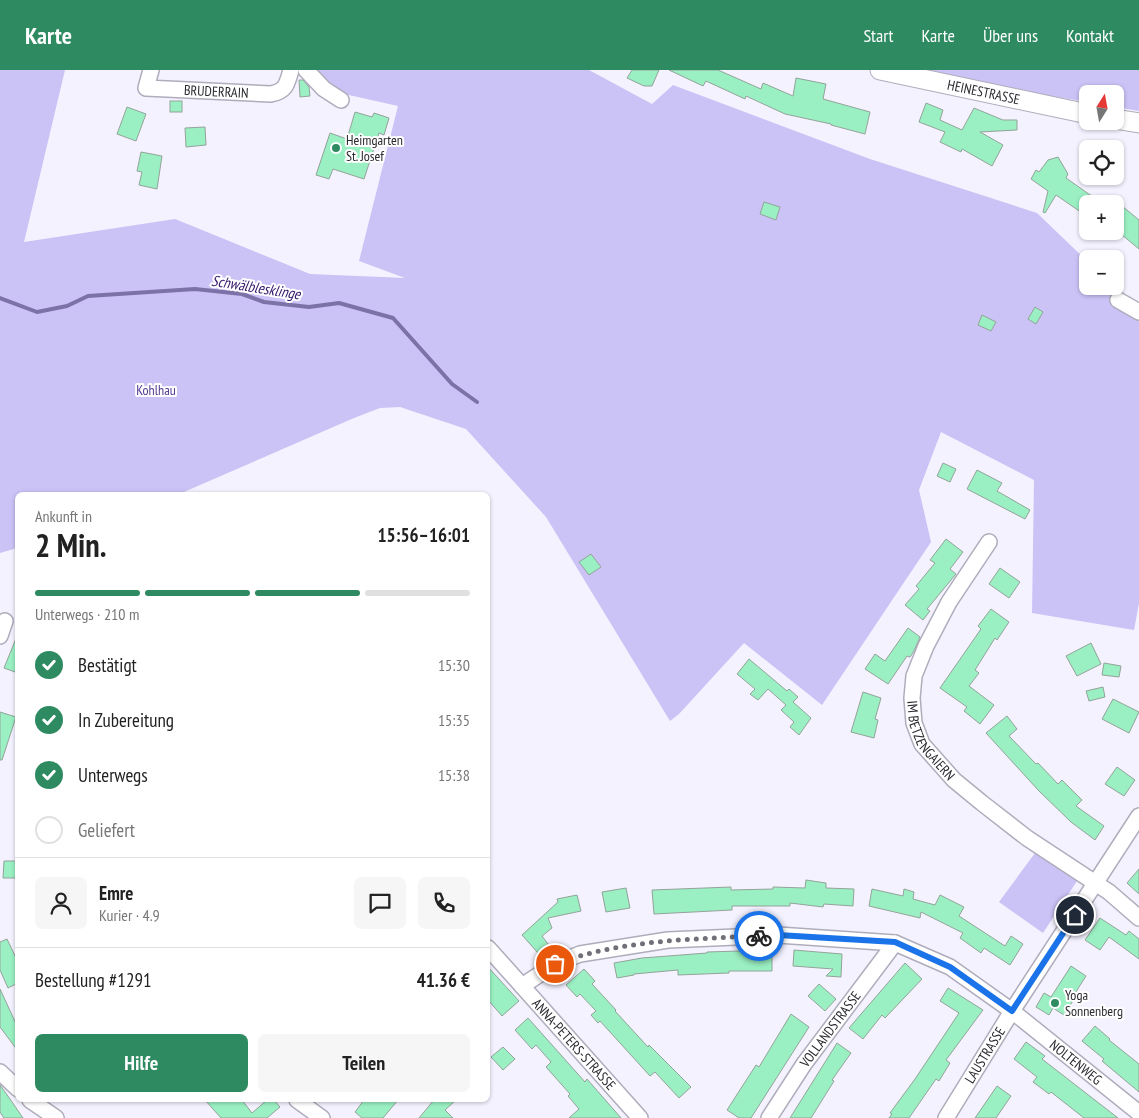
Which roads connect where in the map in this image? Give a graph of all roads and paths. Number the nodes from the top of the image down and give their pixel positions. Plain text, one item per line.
1 (151, 70) edge
2 (291, 70) edge
3 (306, 70) edge
4 (880, 70) edge
5 (341, 100) dead end
6 (1079, 112) edge
7 (1124, 120) edge
8 (1139, 123) edge
9 (1118, 300) dead end
10 (1139, 312) edge
11 (989, 542) dead end
12 (5, 621) dead end
13 (0, 636) edge
14 (1139, 816) edge
15 (1096, 883) junction
16 (1139, 918) edge
17 (895, 942) junction
18 (490, 950) edge
19 (522, 986) junction
20 (1012, 1011) junction
21 (0, 1072) edge
22 (15, 1086) edge
23 (33, 1102) edge
24 (300, 1102) edge
25 (1139, 1113) edge
26 (56, 1118) edge
27 (322, 1118) edge
28 (640, 1118) edge
29 (769, 1118) edge
30 (946, 1118) edge

1 - 2 street, BRUDERRAIN
3 - 5 street
4 - 6 main road, HEINESTRASSE
7 - 8 main road
9 - 10 street
11 - 15 street, IM BETZENGAIERN
12 - 13 street
14 - 15 street, LAUSTRASSE
15 - 16 street, IM BETZENGAIERN
15 - 20 street, LAUSTRASSE
17 - 19 street
17 - 20 street, NOLTENWEG
17 - 29 street, VOLLANDSTRASSE
18 - 19 street, ANNA-PETERS-STRASSE
19 - 28 street, ANNA-PETERS-STRASSE
20 - 25 street, NOLTENWEG
20 - 30 street, LAUSTRASSE
21 - 22 street
23 - 26 street
24 - 27 street

